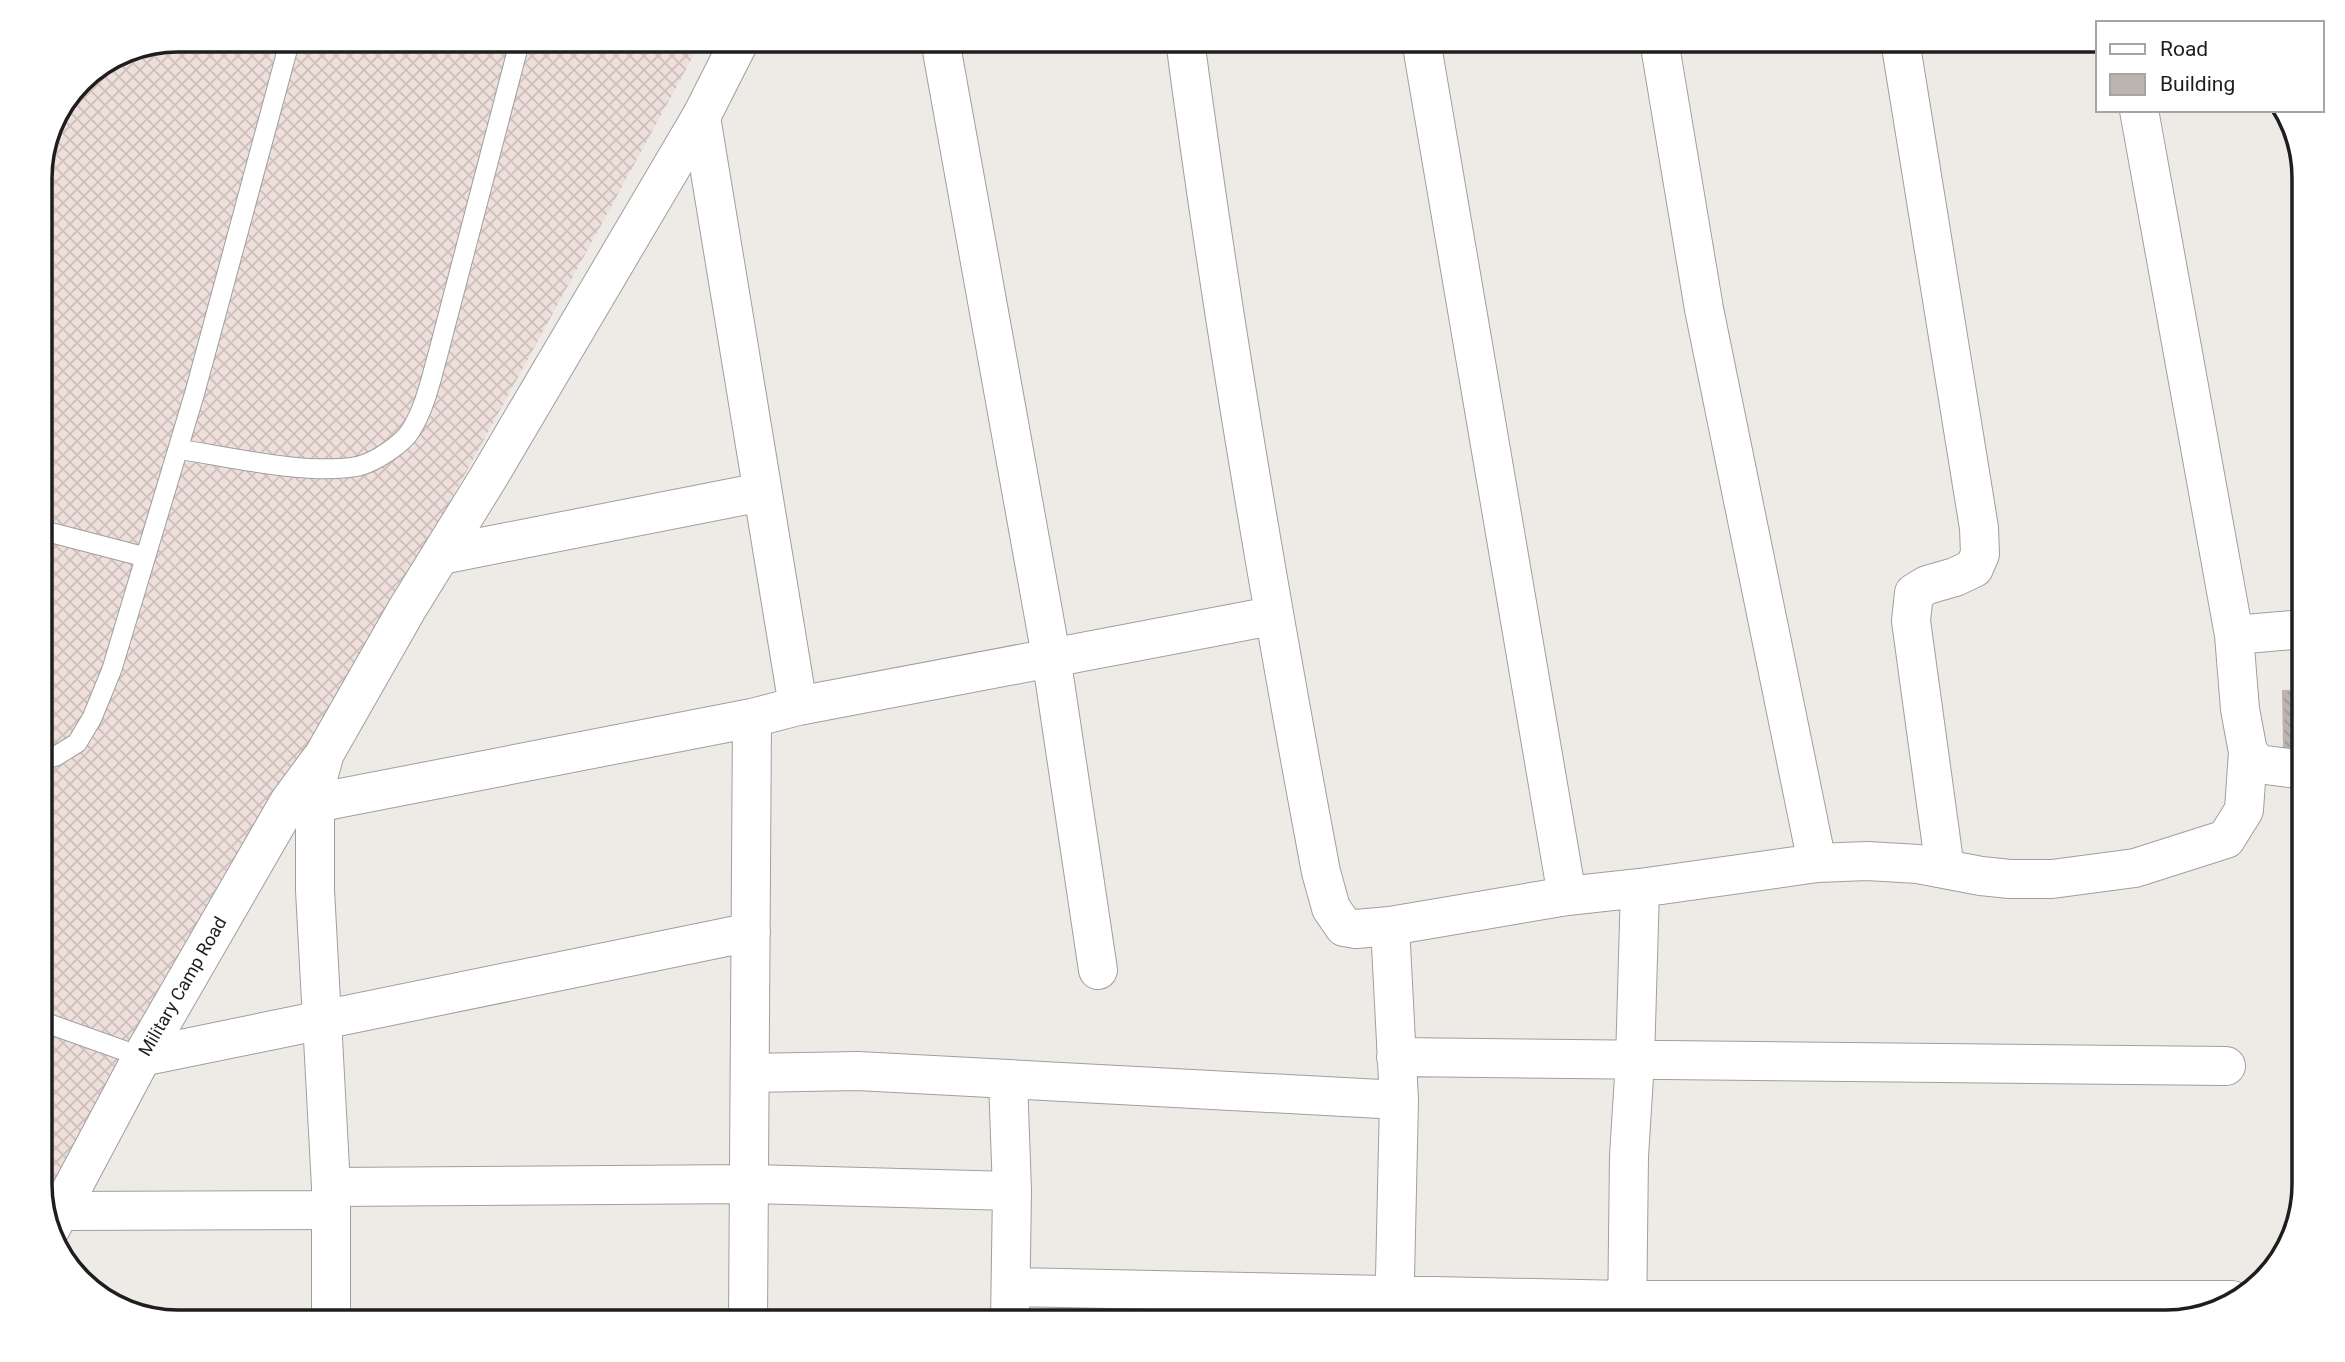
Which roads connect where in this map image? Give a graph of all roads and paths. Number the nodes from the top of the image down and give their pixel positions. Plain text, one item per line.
1 (287, 52) edge
2 (517, 52) edge
3 (734, 52) edge
4 (942, 52) edge
5 (1187, 52) edge
6 (1423, 52) edge
7 (1661, 52) edge
8 (1902, 52) edge
9 (2139, 112) edge
10 (701, 117) junction
11 (178, 449) junction
12 (762, 492) junction
13 (53, 533) edge
14 (441, 555) junction
15 (145, 557) junction
16 (1272, 616) junction
17 (2292, 630) edge
18 (2234, 635) junction
19 (1051, 656) junction
20 (798, 706) junction
21 (752, 718) junction
22 (2248, 752) junction
23 (326, 753) junction
24 (53, 758) edge
25 (2292, 768) edge
26 (315, 803) junction
27 (1817, 863) junction
28 (1945, 869) junction
29 (1640, 888) junction
30 (1567, 896) junction
31 (1390, 926) junction
32 (751, 932) junction
33 (1098, 970) dead end
34 (321, 1021) junction
35 (53, 1025) edge
36 (142, 1057) junction
37 (1396, 1057) junction
38 (1635, 1061) junction
39 (2226, 1066) dead end
40 (750, 1073) junction
41 (1008, 1080) junction
42 (1399, 1100) junction
43 (749, 1184) junction
44 (1012, 1191) junction
45 (331, 1198) junction
46 (57, 1217) edge
47 (58, 1219) edge
48 (2213, 1301) edge
49 (1011, 1305) edge
50 (1395, 1308) edge
51 (331, 1310) edge
52 (748, 1310) edge
53 (1550, 1310) edge
54 (1627, 1310) edge
55 (1897, 1310) edge

1 - 11 lane
2 - 11 lane
3 - 10 street
4 - 19 street
5 - 16 street
6 - 30 street
7 - 27 street
8 - 28 street
9 - 18 street
10 - 12 street
10 - 14 street
11 - 15 lane
12 - 14 street
12 - 20 street
13 - 15 lane
14 - 23 street
15 - 24 lane
16 - 19 street
16 - 31 street
17 - 18 street
18 - 22 street
19 - 20 street
19 - 33 street
20 - 21 street
21 - 26 street
21 - 32 street
22 - 25 street
22 - 28 street
23 - 26 street
23 - 36 street, Military Camp Road
26 - 34 street
27 - 28 street
27 - 29 street
29 - 30 street
29 - 38 street
30 - 31 street
31 - 37 street
32 - 34 street
32 - 40 street
34 - 36 street
34 - 45 street
35 - 36 lane
36 - 46 street, Military Camp Road
37 - 38 street
37 - 42 street
38 - 39 street
38 - 54 street
40 - 41 street
40 - 43 street
41 - 42 street
41 - 44 street
42 - 50 street
43 - 44 street
43 - 45 street
43 - 52 street
44 - 49 street
45 - 47 street
45 - 51 street
48 - 55 street
49 - 50 street
50 - 53 street

